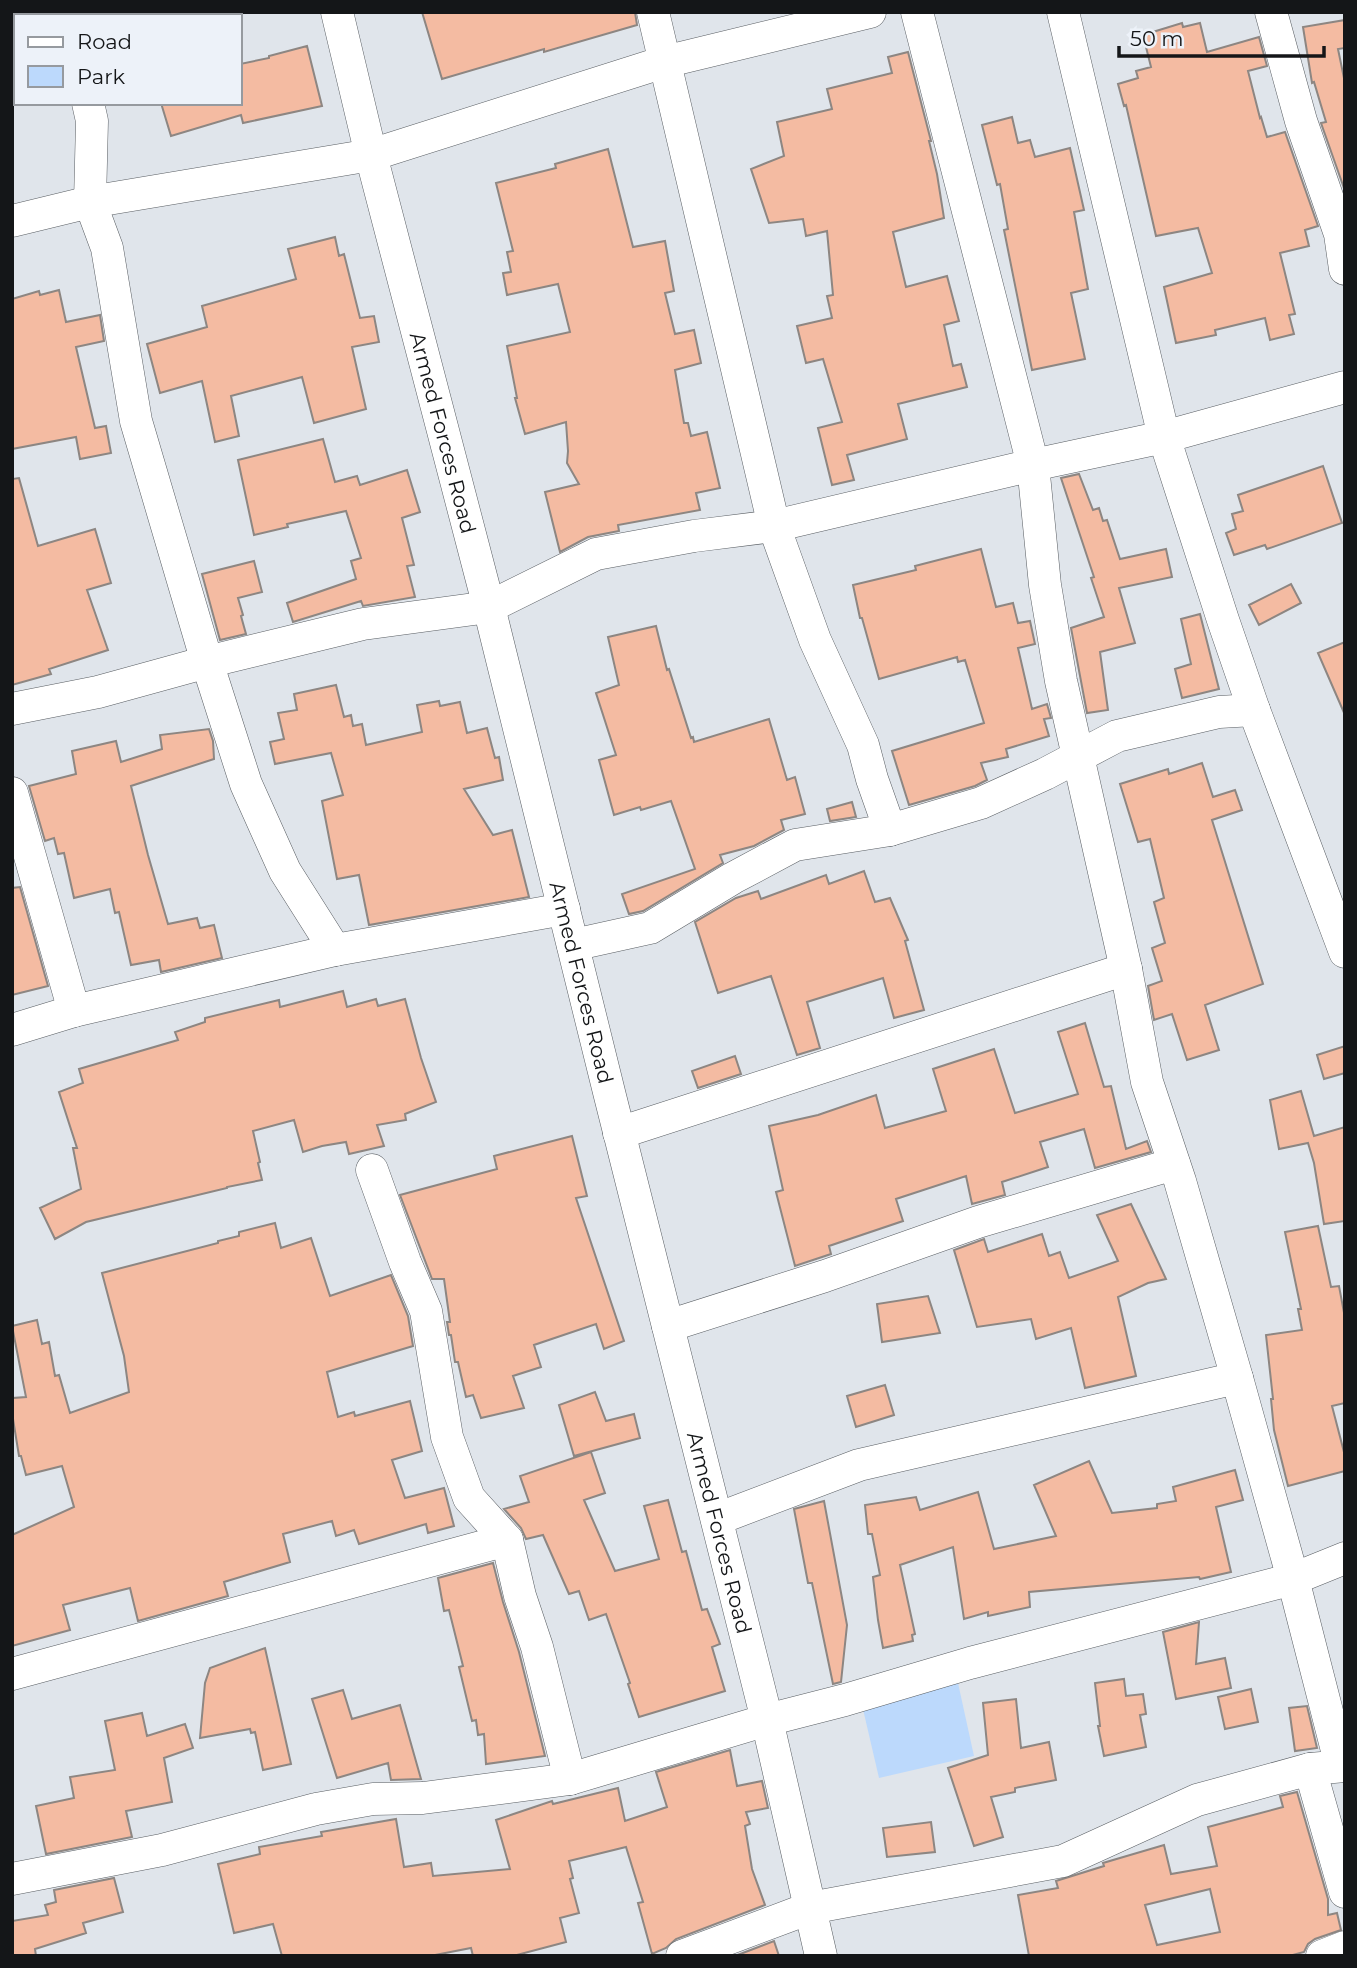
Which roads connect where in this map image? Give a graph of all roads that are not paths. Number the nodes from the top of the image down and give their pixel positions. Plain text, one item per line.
1 (337, 12) edge
2 (653, 12) edge
3 (870, 12) edge
4 (917, 12) edge
5 (1063, 12) edge
6 (1271, 12) edge
7 (664, 62) junction
8 (88, 105) edge
9 (371, 155) junction
10 (90, 202) junction
11 (12, 221) edge
12 (1345, 270) edge
13 (1345, 387) edge
14 (1164, 437) junction
15 (1033, 465) junction
16 (774, 526) junction
17 (489, 607) junction
18 (207, 662) junction
19 (12, 709) edge
20 (1254, 710) junction
21 (1078, 757) junction
22 (12, 793) edge
23 (890, 830) junction
24 (564, 909) junction
25 (573, 945) junction
26 (335, 950) junction
27 (1345, 952) edge
28 (1126, 969) junction
29 (74, 1011) junction
30 (12, 1030) edge
31 (619, 1133) junction
32 (1174, 1164) junction
33 (372, 1170) dead end
34 (668, 1326) junction
35 (1237, 1378) junction
36 (717, 1519) junction
37 (507, 1540) junction
38 (1345, 1558) edge
39 (1293, 1579) junction
40 (12, 1674) edge
41 (767, 1720) junction
42 (1343, 1766) edge
43 (1310, 1769) junction
44 (570, 1779) junction
45 (12, 1879) edge
46 (1345, 1892) edge
47 (810, 1908) junction
48 (1345, 1947) edge
49 (682, 1956) edge
50 (821, 1956) edge
51 (1322, 1956) edge

1 - 9 street, Armed Forces Road
2 - 7 street
3 - 7 street
4 - 15 street
5 - 14 street
6 - 12 street
7 - 9 street
7 - 16 street
8 - 10 street
9 - 10 street
9 - 17 street, Armed Forces Road
10 - 11 street
10 - 18 street
13 - 14 street
14 - 15 street
14 - 20 street
15 - 16 street
15 - 21 street
16 - 17 street
16 - 23 street
17 - 18 street
17 - 24 street, Armed Forces Road
18 - 19 street
18 - 26 street
20 - 21 street
20 - 27 street
21 - 23 street
21 - 28 street
22 - 29 street
23 - 25 street
24 - 25 street, Armed Forces Road
24 - 26 street
25 - 31 street, Armed Forces Road
26 - 29 street
28 - 31 street
28 - 32 street
29 - 30 street
31 - 34 street, Armed Forces Road
32 - 34 street
32 - 35 street
33 - 37 street
34 - 36 street, Armed Forces Road
35 - 36 street
35 - 39 street
36 - 41 street, Armed Forces Road
37 - 40 street
37 - 44 street
38 - 39 street
39 - 41 street
39 - 42 street
41 - 44 street
41 - 47 street, Armed Forces Road
42 - 43 street
43 - 46 street
43 - 47 street
44 - 45 street
47 - 49 street
47 - 50 street, Armed Forces Road
48 - 51 street

